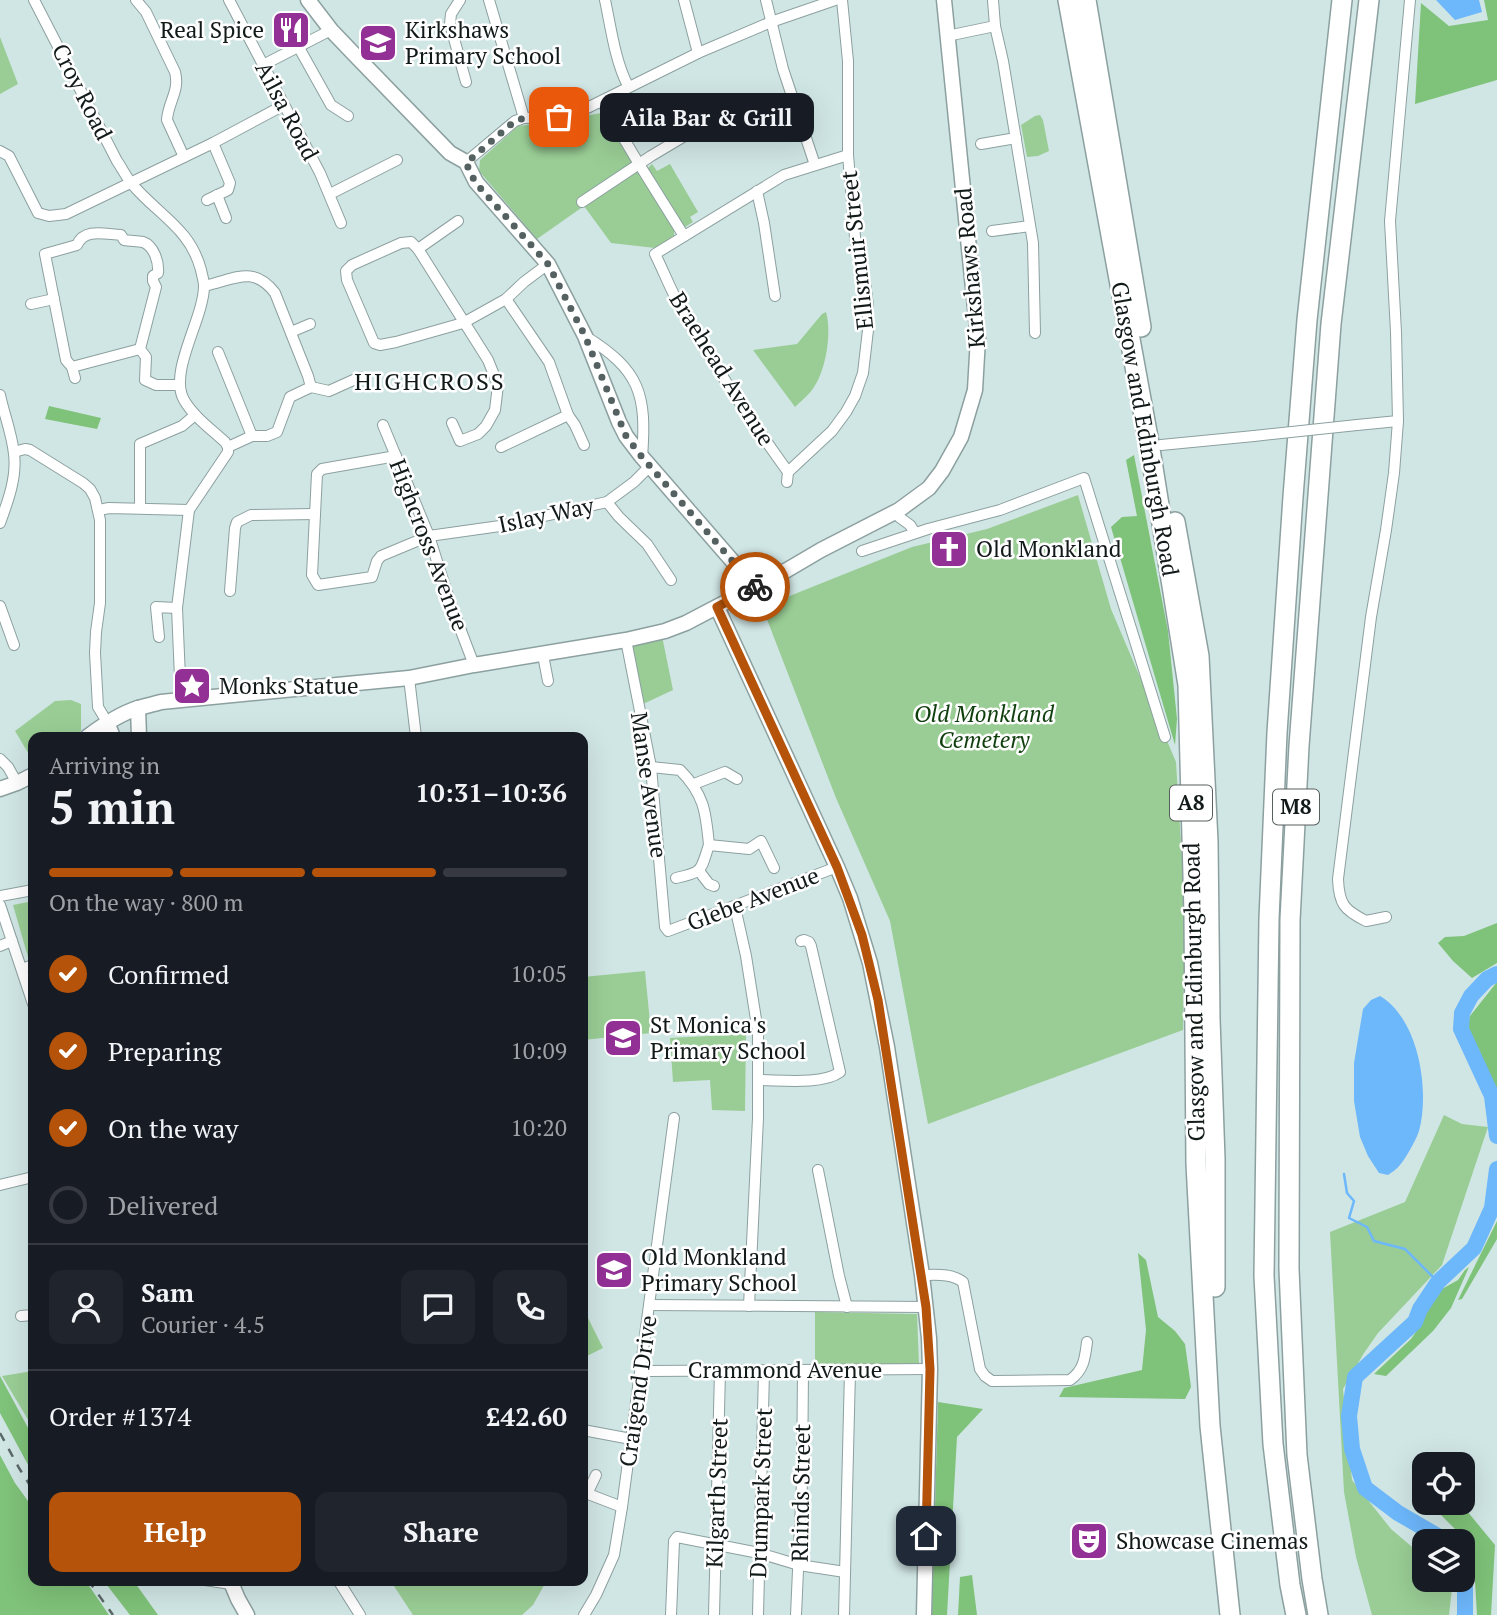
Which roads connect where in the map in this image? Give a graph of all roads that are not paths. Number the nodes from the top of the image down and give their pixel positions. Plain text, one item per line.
1 (34, 0) edge
2 (136, 0) edge
3 (229, 0) edge
4 (308, 0) edge
5 (460, 0) edge
6 (489, 0) edge
7 (605, 0) edge
8 (684, 0) edge
9 (766, 0) edge
10 (835, 0) edge
11 (842, 0) edge
12 (944, 0) edge
13 (993, 0) edge
14 (1068, 0) edge
15 (1086, 0) edge
16 (1342, 0) edge
17 (1369, 0) edge
18 (1410, 0) edge
19 (771, 22) junction
20 (995, 26) junction
21 (331, 30) junction
22 (947, 36) junction
23 (298, 46) junction
24 (698, 53) junction
25 (263, 65) junction
26 (466, 82) dead end
27 (628, 86) junction
28 (602, 102) junction
29 (284, 105) junction
30 (348, 116) dead end
31 (524, 118) junction
32 (704, 125) dead end
33 (1016, 138) junction
34 (213, 143) junction
35 (981, 144) dead end
36 (0, 151) edge
37 (848, 155) junction
38 (184, 157) junction
39 (397, 160) dead end
40 (466, 163) junction
41 (639, 164) junction
42 (815, 165) junction
43 (132, 183) junction
44 (757, 191) junction
45 (330, 194) junction
46 (582, 202) dead end
47 (226, 218) dead end
48 (458, 221) dead end
49 (341, 223) dead end
50 (1030, 226) junction
51 (992, 231) dead end
52 (684, 236) junction
53 (418, 249) junction
54 (548, 264) junction
55 (204, 286) junction
56 (775, 296) dead end
57 (54, 299) junction
58 (506, 299) junction
59 (31, 304) dead end
60 (463, 323) junction
61 (310, 324) dead end
62 (291, 332) junction
63 (1035, 333) dead end
64 (585, 336) junction
65 (140, 349) junction
66 (218, 352) dead end
67 (72, 367) junction
68 (225, 372) junction
69 (213, 377) dead end
70 (360, 377) dead end
71 (75, 378) dead end
72 (179, 385) junction
73 (311, 387) junction
74 (0, 395) edge
75 (195, 415) junction
76 (568, 415) junction
77 (1398, 421) junction
78 (452, 423) dead end
79 (383, 425) dead end
80 (252, 436) junction
81 (584, 445) dead end
82 (1161, 445) junction
83 (228, 447) junction
84 (500, 447) dead end
85 (14, 452) junction
86 (396, 456) junction
87 (646, 461) junction
88 (787, 477) joint
89 (607, 502) junction
90 (140, 508) junction
91 (99, 510) junction
92 (189, 510) junction
93 (899, 510) junction
94 (315, 514) junction
95 (0, 523) edge
96 (915, 533) junction
97 (429, 536) junction
98 (862, 551) dead end
99 (671, 580) dead end
100 (755, 587) junction
101 (230, 591) dead end
102 (0, 606) edge
103 (717, 607) junction
104 (177, 608) junction
105 (159, 637) dead end
106 (626, 640) junction
107 (14, 645) dead end
108 (543, 655) junction
109 (474, 666) junction
110 (410, 678) junction
111 (548, 681) dead end
112 (181, 701) junction
113 (138, 708) junction
114 (107, 723) junction
115 (94, 732) edge
116 (111, 732) edge
117 (139, 732) edge
118 (415, 732) edge
119 (1165, 737) dead end
120 (0, 759) edge
121 (651, 768) junction
122 (28, 778) edge
123 (737, 779) dead end
124 (18, 783) junction
125 (694, 784) junction
126 (0, 789) edge
127 (709, 845) junction
128 (837, 867) junction
129 (774, 868) dead end
130 (699, 871) junction
131 (676, 878) dead end
132 (714, 886) dead end
133 (28, 891) edge
134 (0, 896) edge
135 (0, 905) edge
136 (735, 907) junction
137 (1386, 917) dead end
138 (668, 931) joint
139 (12, 941) junction
140 (801, 941) dead end
141 (0, 946) edge
142 (28, 967) edge
143 (22, 969) junction
144 (28, 988) edge
145 (759, 1080) junction
146 (674, 1118) dead end
147 (818, 1170) dead end
148 (28, 1178) edge
149 (0, 1185) edge
150 (922, 1275) junction
151 (649, 1305) junction
152 (749, 1306) junction
153 (848, 1307) junction
154 (926, 1307) junction
155 (28, 1315) edge
156 (21, 1316) dead end
157 (1087, 1342) dead end
158 (930, 1369) junction
159 (640, 1370) junction
160 (720, 1371) junction
161 (764, 1371) junction
162 (803, 1371) junction
163 (850, 1371) junction
164 (588, 1431) edge
165 (631, 1439) junction
166 (596, 1475) dead end
167 (588, 1488) edge
168 (588, 1494) edge
169 (622, 1507) junction
170 (716, 1544) junction
171 (759, 1553) junction
172 (799, 1565) junction
173 (845, 1572) junction
174 (232, 1586) edge
175 (342, 1586) edge
176 (247, 1615) edge
177 (360, 1615) edge
178 (584, 1615) edge
179 (671, 1615) edge
180 (713, 1615) edge
181 (758, 1615) edge
182 (796, 1615) edge
183 (844, 1615) edge
184 (924, 1615) edge
185 (1229, 1615) edge
186 (1242, 1615) edge
187 (1296, 1615) edge
188 (1318, 1615) edge

1 - 43 street, Croy Road
2 - 38 street
3 - 25 street, Ailsa Road
4 - 21 street
5 - 26 street
6 - 31 street
7 - 27 street
8 - 24 street
9 - 19 street
10 - 19 street
11 - 37 street, Ellismuir Street
12 - 22 street, Kirkshaws Road
13 - 20 street
14 - 185 highway, Glasgow and Edinburgh Road / A8
15 - 82 highway, Glasgow and Edinburgh Road / A8
16 - 187 highway, M8
17 - 188 highway, M8
18 - 77 street
19 - 24 street
19 - 42 street
20 - 22 street
20 - 33 street
21 - 23 street
21 - 40 street
22 - 93 street, Kirkshaws Road
23 - 25 street
23 - 30 street
24 - 27 street
25 - 29 street, Ailsa Road
27 - 28 street
28 - 31 street
28 - 41 street
29 - 34 street
29 - 45 street, Ailsa Road
31 - 40 street
32 - 41 street
33 - 35 street
33 - 50 street
34 - 38 street
34 - 47 street
36 - 43 street
37 - 42 street
37 - 88 street, Ellismuir Street
38 - 43 street
39 - 45 street
40 - 54 street
41 - 46 street
41 - 52 street
42 - 44 street
43 - 55 street, Croy Road
44 - 52 street
44 - 56 street
45 - 49 street, Ailsa Road
48 - 53 street
50 - 51 street
50 - 63 street
52 - 88 street, Braehead Avenue
53 - 60 street
53 - 60 street
54 - 58 street
54 - 64 street
55 - 62 street
55 - 72 street
57 - 59 street
57 - 65 street
57 - 67 street
58 - 60 street
58 - 76 street
60 - 78 street
61 - 62 street
62 - 73 street
64 - 87 street
64 - 87 street
65 - 67 street
65 - 72 street
66 - 68 street
67 - 71 street
68 - 69 street
68 - 80 street
70 - 73 street
72 - 75 street
73 - 80 street
74 - 85 street
75 - 83 street
75 - 90 street
76 - 81 street
76 - 84 street
77 - 82 street, bridge
77 - 137 street
79 - 86 street, Highcross Avenue
80 - 83 street
82 - 186 highway, Glasgow and Edinburgh Road / A8
83 - 92 street
85 - 91 street
85 - 95 street
86 - 94 street
86 - 97 street, Highcross Avenue
87 - 89 street, Islay Way
87 - 100 street
89 - 97 street, Islay Way
89 - 99 street
90 - 91 street
90 - 92 street
91 - 114 street
92 - 104 street
93 - 96 street
93 - 100 street, Kirkshaws Road
94 - 97 street, Islay Way
94 - 101 street
96 - 98 street
96 - 119 street
97 - 109 street, Highcross Avenue
100 - 103 street, Kirkshaws Road
102 - 107 street
103 - 106 street, Kirkshaws Road
103 - 128 street
104 - 105 street
104 - 112 street
106 - 108 street, Kirkshaws Road
106 - 121 street, Manse Avenue
108 - 109 street, Kirkshaws Road
108 - 111 street
109 - 110 street, Kirkshaws Road
110 - 112 street, Kirkshaws Road
110 - 118 street
112 - 113 street, Kirkshaws Road
113 - 114 street, Kirkshaws Road
113 - 117 street
114 - 115 street, Kirkshaws Road
114 - 116 street
120 - 124 street
121 - 125 street
121 - 138 street, Manse Avenue
122 - 124 street
123 - 125 street
124 - 126 street
125 - 127 street
127 - 129 street
127 - 130 street
128 - 136 street, Glebe Avenue
128 - 150 street
130 - 131 street
130 - 132 street
133 - 134 street
135 - 139 street
136 - 138 street, Glebe Avenue
136 - 145 street
139 - 141 street
139 - 143 street
140 - 145 street
142 - 143 street
143 - 144 street
145 - 152 street
146 - 151 street, Craigend Drive
147 - 153 street
148 - 149 street
150 - 154 street
150 - 157 street
151 - 152 street
151 - 159 street, Craigend Drive
152 - 153 street
153 - 154 street
154 - 158 street
155 - 156 street
158 - 163 street, Crammond Avenue
158 - 184 street
159 - 160 street, Crammond Avenue
159 - 165 street, Craigend Drive
160 - 161 street, Crammond Avenue
160 - 170 street, Kilgarth Street
161 - 162 street, Crammond Avenue
161 - 171 street, Drumpark Street
162 - 163 street, Crammond Avenue
162 - 172 street, Rhinds Street
163 - 173 street
164 - 165 street
165 - 169 street, Craigend Drive
166 - 167 street
168 - 169 street
169 - 178 street, Craigend Drive
170 - 171 street
170 - 179 street
170 - 180 street, Kilgarth Street
171 - 172 street
171 - 181 street, Drumpark Street
172 - 173 street
172 - 182 street, Rhinds Street
173 - 183 street
174 - 176 street
175 - 177 street

